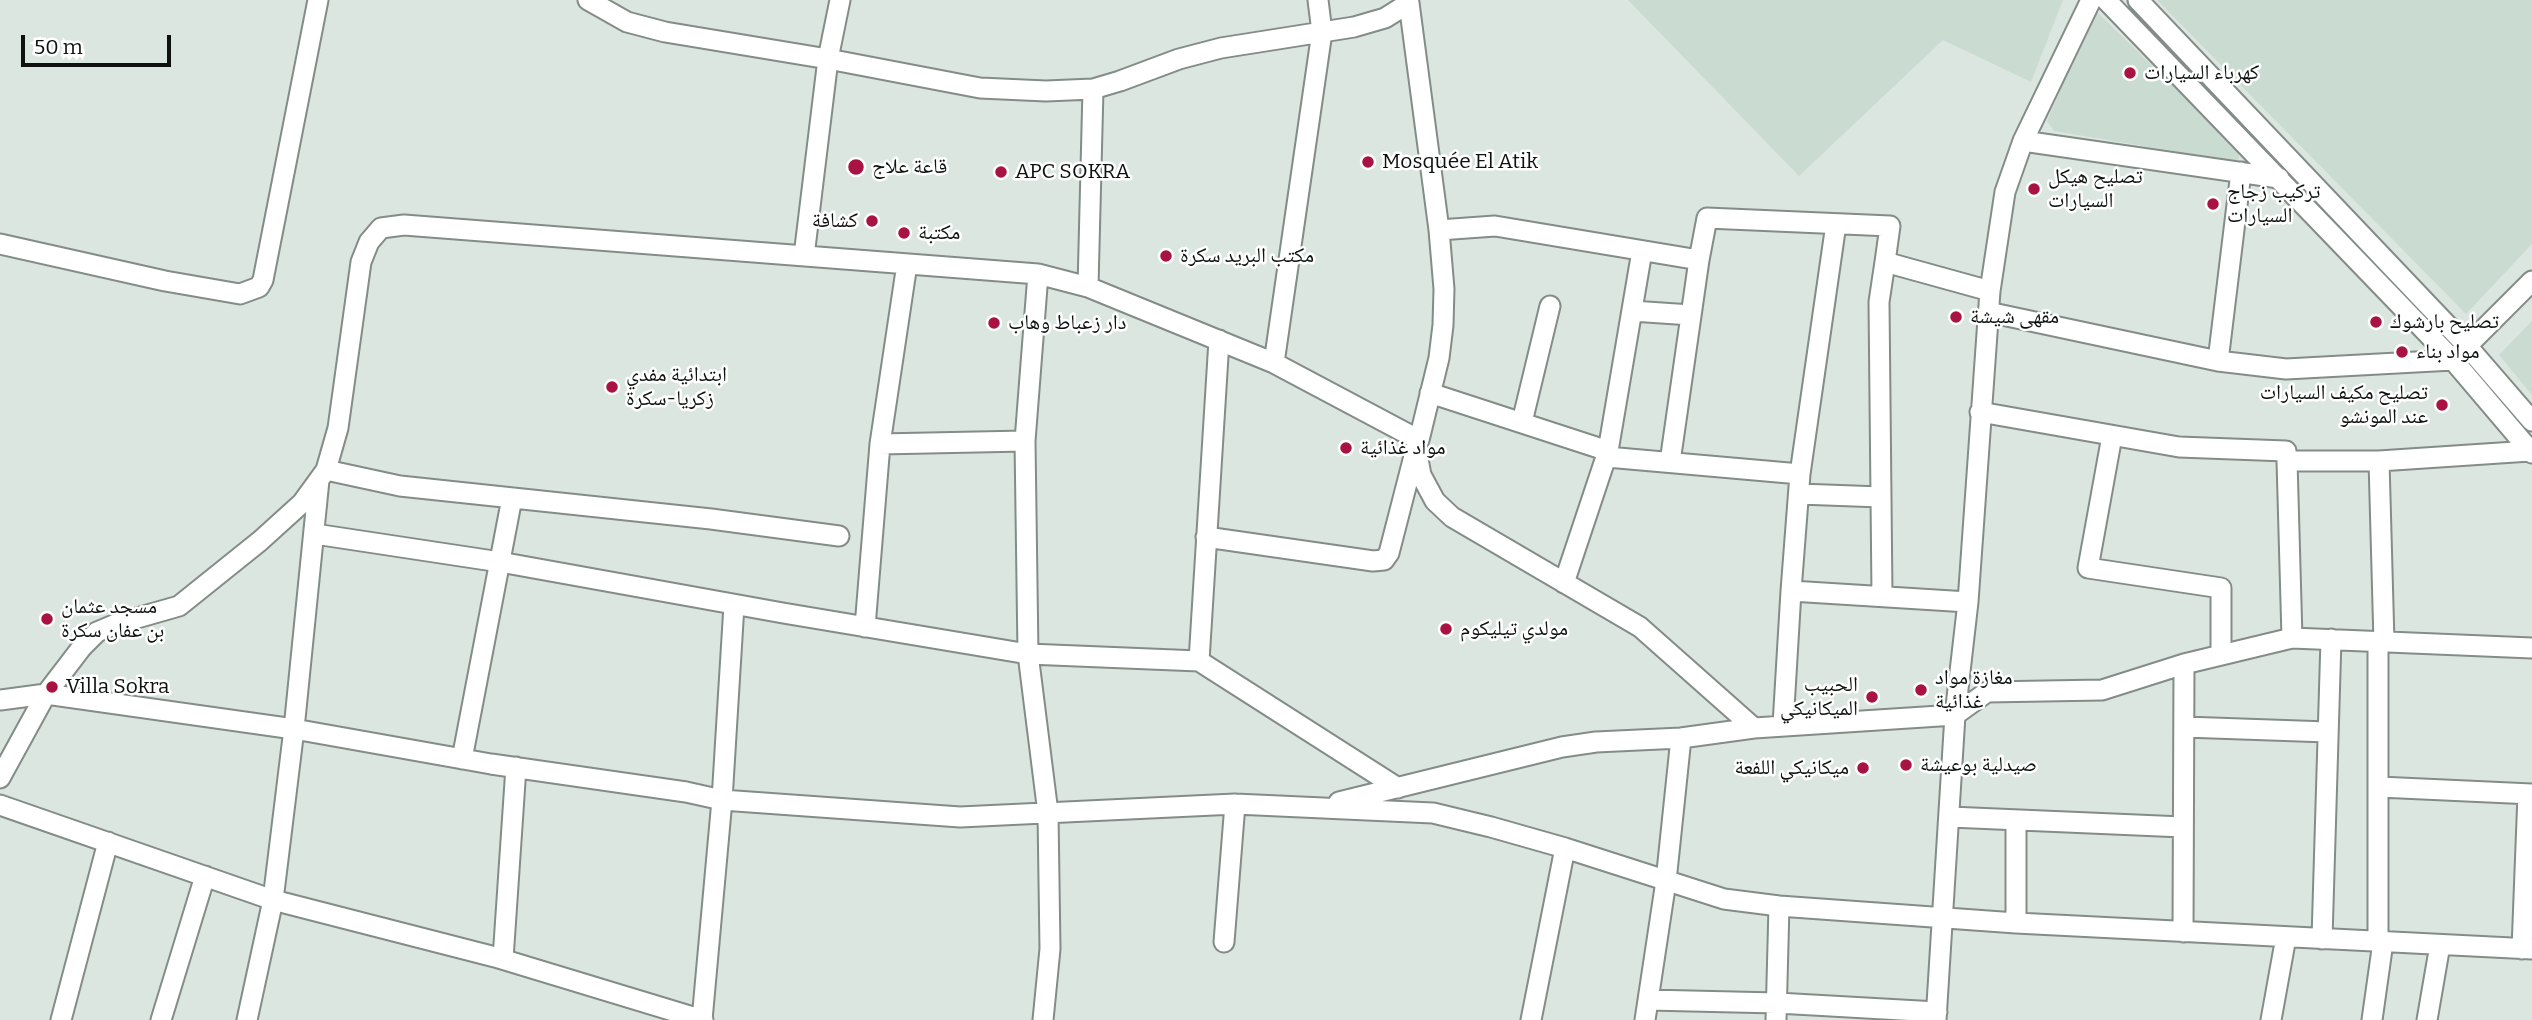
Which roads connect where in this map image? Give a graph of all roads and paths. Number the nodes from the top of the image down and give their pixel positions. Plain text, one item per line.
1 (318, 0) edge
2 (588, 0) edge
3 (840, 0) edge
4 (1318, 0) edge
5 (2091, 0) edge
6 (2106, 0) edge
7 (2137, 0) edge
8 (1410, 1) edge
9 (1322, 32) junction
10 (828, 59) junction
11 (1093, 89) junction
12 (2024, 141) junction
13 (2241, 172) junction
14 (2280, 178) junction
15 (1836, 224) junction
16 (1439, 230) junction
17 (0, 244) edge
18 (1642, 251) junction
19 (804, 256) junction
20 (1699, 260) junction
21 (1885, 262) junction
22 (907, 264) junction
23 (1038, 274) junction
24 (2532, 281) edge
25 (1088, 287) junction
26 (1990, 291) junction
27 (1550, 306) dead end
28 (1632, 312) junction
29 (1988, 312) junction
30 (1692, 314) junction
31 (1219, 341) junction
32 (2461, 353) junction
33 (2218, 362) junction
34 (1274, 363) junction
35 (1430, 393) junction
36 (1980, 412) junction
37 (2532, 421) edge
38 (1522, 422) junction
39 (2112, 436) junction
40 (1025, 442) junction
41 (880, 443) junction
42 (1418, 444) junction
43 (2531, 452) edge
44 (1607, 454) junction
45 (2287, 461) junction
46 (2379, 461) junction
47 (1670, 463) junction
48 (1800, 474) junction
49 (322, 475) junction
50 (1799, 494) junction
51 (1881, 497) junction
52 (512, 498) junction
53 (315, 534) junction
54 (839, 536) dead end
55 (1206, 537) junction
56 (500, 562) junction
57 (1564, 583) junction
58 (1791, 591) junction
59 (1882, 596) junction
60 (1968, 602) junction
61 (734, 605) junction
62 (865, 627) junction
63 (2292, 638) junction
64 (2331, 639) junction
65 (2381, 641) junction
66 (2532, 648) edge
67 (1028, 654) junction
68 (2221, 654) junction
69 (1199, 661) junction
70 (2184, 664) junction
71 (46, 694) junction
72 (0, 700) edge
73 (1955, 715) junction
74 (1783, 725) junction
75 (2183, 727) junction
76 (1754, 728) junction
77 (294, 729) junction
78 (2328, 732) junction
79 (1681, 738) junction
80 (462, 759) junction
81 (516, 767) junction
82 (0, 778) edge
83 (1398, 788) junction
84 (2379, 788) junction
85 (2530, 794) edge
86 (722, 800) junction
87 (1235, 804) junction
88 (0, 805) edge
89 (1320, 807) junction
90 (1048, 813) junction
91 (1950, 817) junction
92 (2017, 820) junction
93 (2183, 827) junction
94 (108, 842) junction
95 (1565, 848) junction
96 (205, 876) junction
97 (1666, 881) junction
98 (273, 900) junction
99 (1779, 906) junction
100 (1944, 918) junction
101 (2016, 923) junction
102 (2183, 932) junction
103 (2286, 937) junction
104 (2322, 939) junction
105 (2380, 942) junction
106 (1224, 943) dead end
107 (2440, 944) junction
108 (2527, 949) edge
109 (503, 959) junction
110 (1648, 1000) junction
111 (1776, 1012) edge
112 (1936, 1016) edge
113 (61, 1020) edge
114 (161, 1020) edge
115 (247, 1020) edge
116 (703, 1020) edge
117 (1043, 1020) edge
118 (1531, 1020) edge
119 (1645, 1020) edge
120 (2271, 1020) edge
121 (2372, 1020) edge
122 (2427, 1020) edge

1 - 17 street
2 - 10 street
3 - 10 street
4 - 9 street
5 - 12 street
6 - 14 street
7 - 32 street
8 - 9 street
8 - 16 street
9 - 11 street
9 - 34 street
10 - 11 street
10 - 19 street
11 - 25 street
12 - 13 street
12 - 26 street
13 - 14 street
13 - 33 street
14 - 32 street
15 - 20 street
15 - 21 street
15 - 48 street
16 - 18 street
16 - 35 street
18 - 20 street
18 - 28 street
19 - 22 street
19 - 49 street
20 - 30 street
21 - 26 street
21 - 51 street
22 - 23 street
22 - 41 street
23 - 25 street
23 - 40 street
24 - 32 street
25 - 31 street
26 - 29 street
27 - 38 street
28 - 30 street
28 - 44 street
29 - 33 street
29 - 36 street
30 - 47 street
31 - 34 street
31 - 55 street
32 - 33 street
32 - 37 street
32 - 43 street
34 - 42 street
35 - 38 street
35 - 42 street
36 - 39 street
36 - 60 street
38 - 44 street
39 - 45 street
39 - 68 street
40 - 41 street
40 - 67 street
41 - 62 street
42 - 55 street
42 - 57 street
43 - 46 street
44 - 47 street
44 - 57 street
45 - 46 street
45 - 63 street
46 - 65 street
47 - 48 street
48 - 50 street
49 - 52 street
49 - 53 street
49 - 71 street
50 - 51 street
50 - 58 street
51 - 59 street
52 - 54 street
52 - 56 street
53 - 56 street
53 - 77 street
55 - 69 street
56 - 61 street
56 - 80 street
57 - 76 street
58 - 59 street
58 - 74 street
59 - 60 street
60 - 73 street
61 - 62 street
61 - 86 street
62 - 67 street
63 - 64 street
63 - 68 street
64 - 65 street
64 - 78 street
65 - 66 street
65 - 84 street
67 - 69 street
67 - 90 street
68 - 70 street
69 - 83 street
70 - 73 street
70 - 75 street
71 - 72 street
71 - 77 street
71 - 82 street
73 - 74 street
73 - 91 street
74 - 76 street
75 - 78 street
75 - 93 street
76 - 79 street
77 - 80 street
77 - 98 street
78 - 104 street
79 - 83 street
79 - 97 street
80 - 81 street
81 - 86 street
81 - 109 street
83 - 89 street
84 - 85 street
84 - 105 street
85 - 108 street
86 - 90 street
86 - 116 street
87 - 89 street
87 - 90 street
87 - 106 street
88 - 94 street
89 - 95 street
90 - 117 street
91 - 92 street
91 - 100 street
92 - 93 street
92 - 101 street
93 - 102 street
94 - 96 street
94 - 113 street
95 - 97 street
95 - 118 street
96 - 98 street
96 - 114 street
97 - 99 street
97 - 110 street
98 - 109 street
98 - 115 street
99 - 100 street
99 - 111 street
100 - 101 street
100 - 112 street
101 - 102 street
102 - 103 street
103 - 104 street
103 - 120 street
104 - 105 street
105 - 107 street
105 - 121 street
107 - 108 street
107 - 122 street
109 - 116 street
110 - 111 street
110 - 119 street
111 - 112 street

